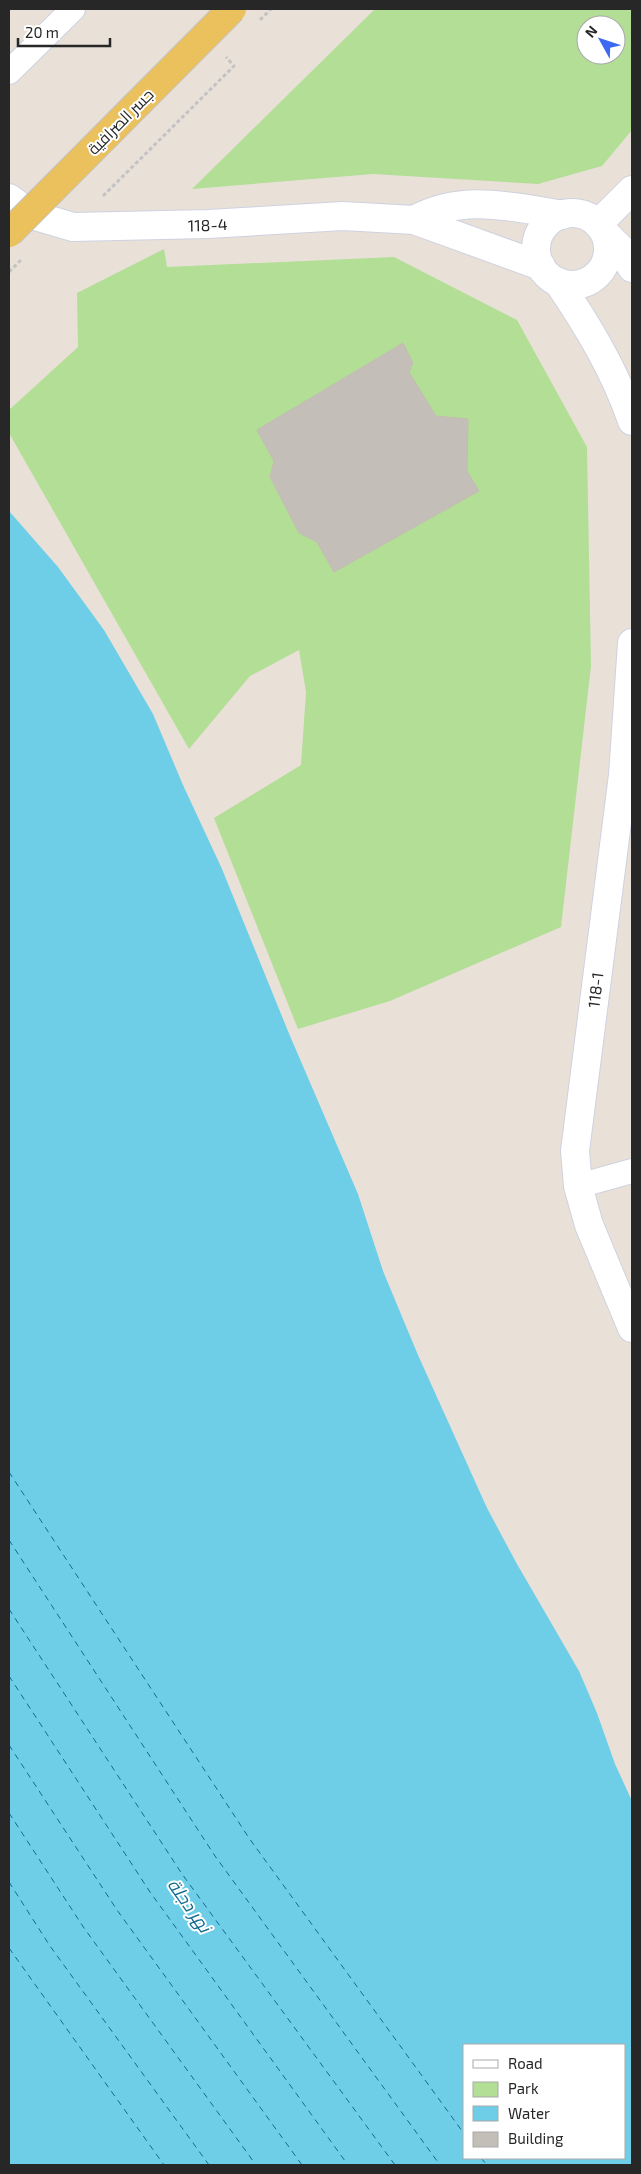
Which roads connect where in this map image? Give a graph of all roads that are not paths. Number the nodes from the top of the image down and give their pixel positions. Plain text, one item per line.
1 (72, 9) edge
2 (232, 9) edge
3 (9, 72) edge
4 (632, 190) edge
5 (9, 198) edge
6 (563, 215) junction
7 (414, 220) junction
8 (601, 229) junction
9 (9, 234) edge
10 (632, 268) edge
11 (549, 274) junction
12 (632, 421) edge
13 (632, 643) edge
14 (628, 774) edge
15 (632, 1171) edge
16 (578, 1186) junction
17 (632, 1328) edge

1 - 3 street
2 - 9 main road, جسر الصرافية, bridge
4 - 8 street
5 - 7 street, 118-4
6 - 7 street, 118-4
6 - 8 street
6 - 11 street
7 - 11 street, 118-4
8 - 10 street
8 - 11 street
11 - 12 street
13 - 14 street, 118-1
14 - 16 street, 118-1
15 - 16 street
16 - 17 street, 118-1

